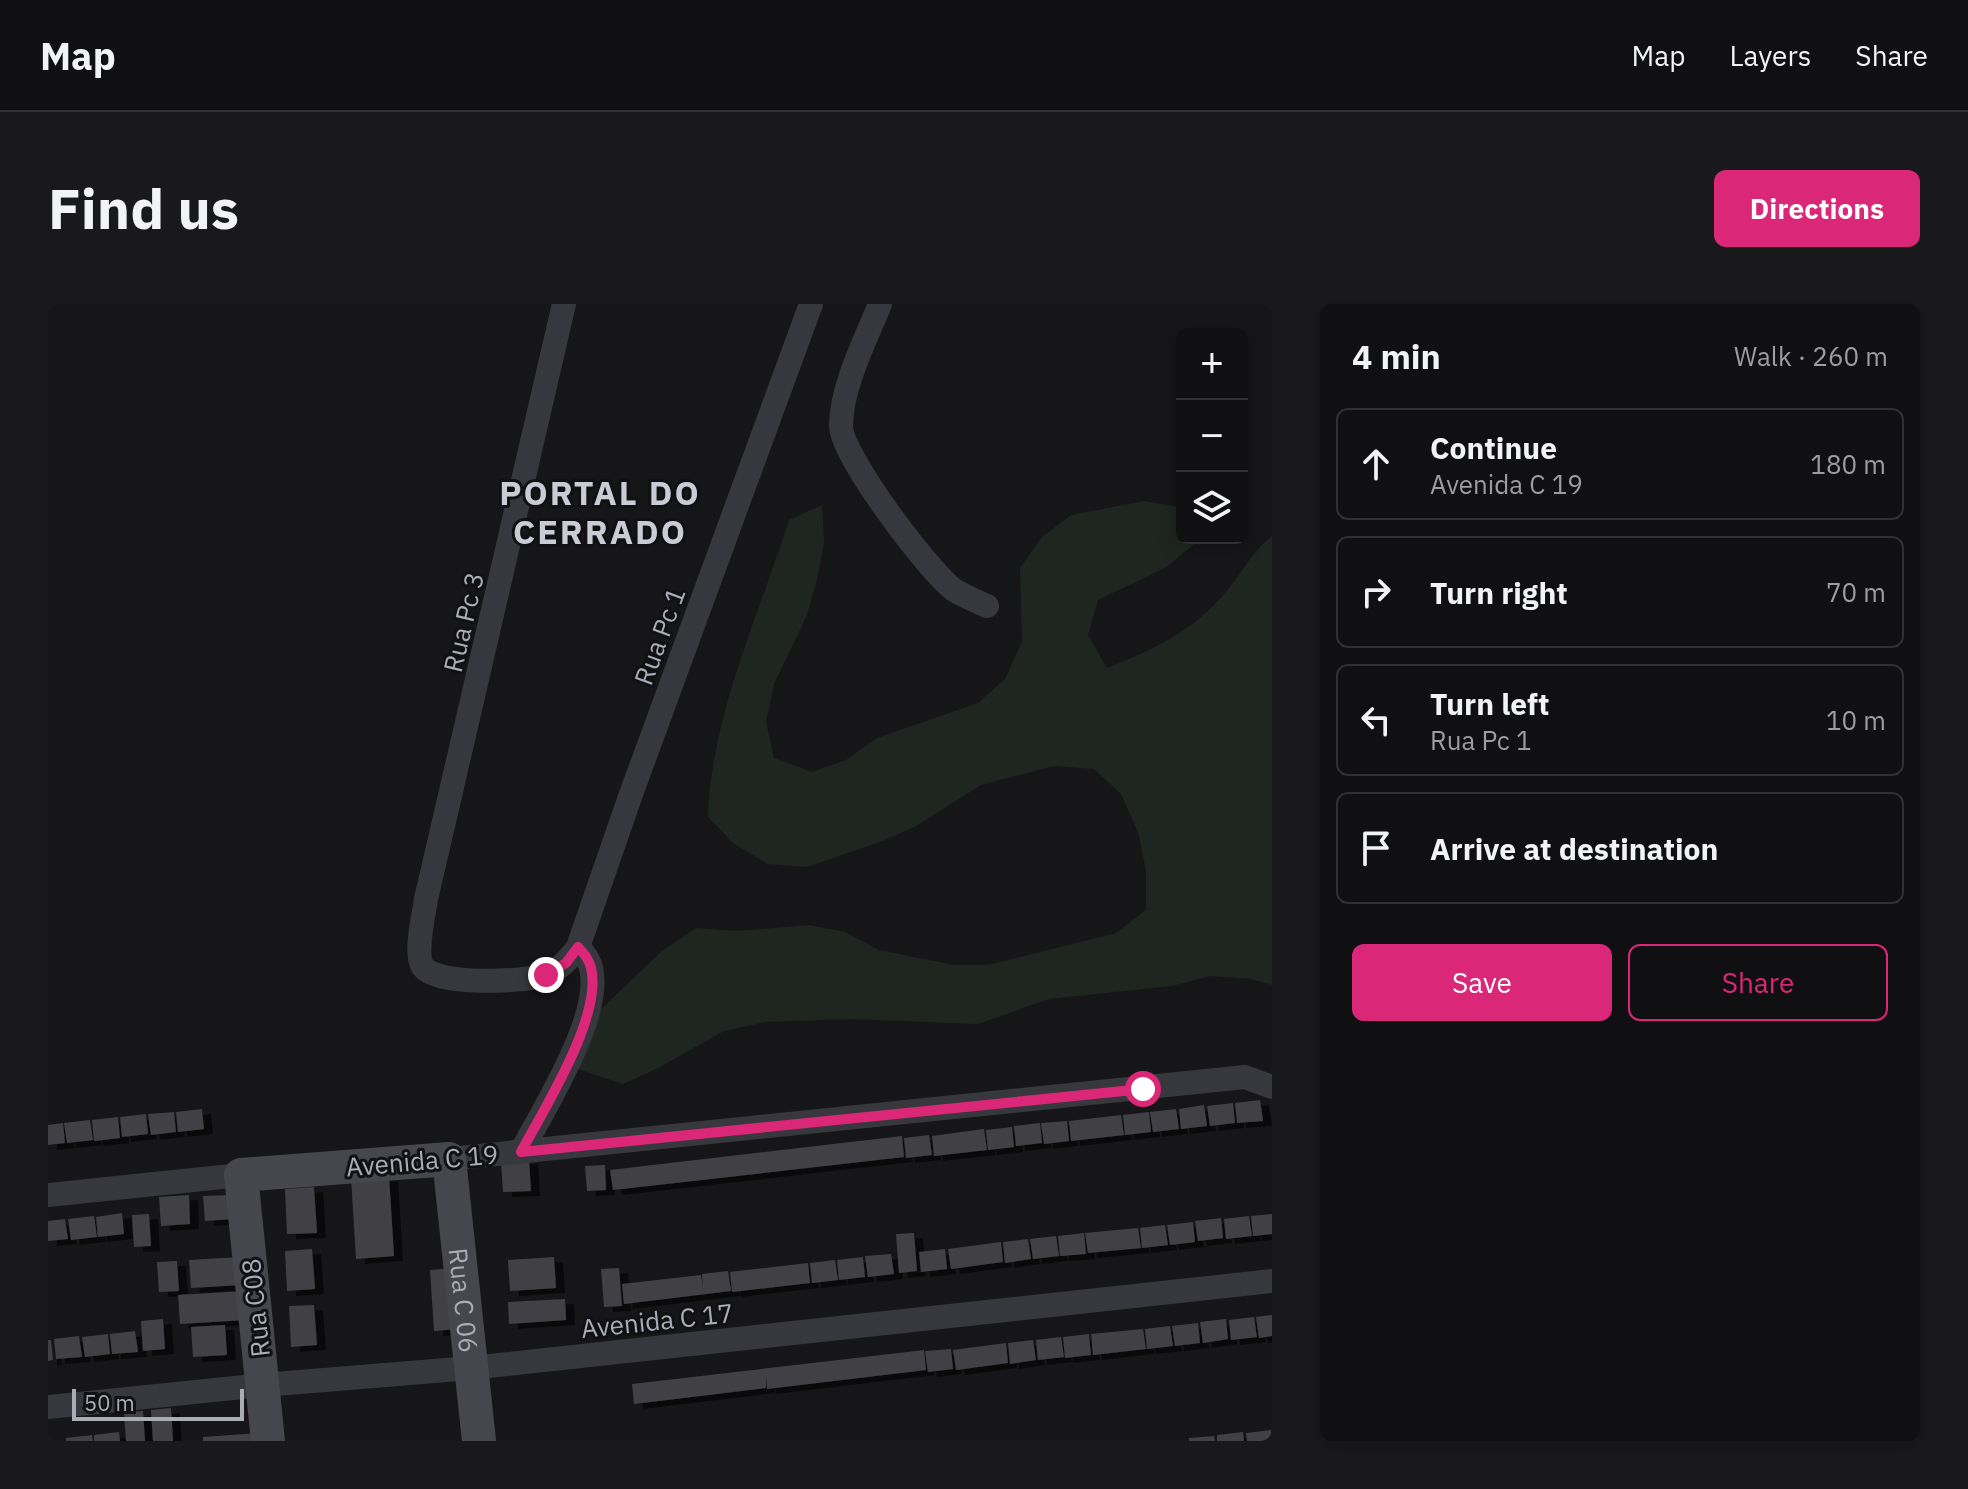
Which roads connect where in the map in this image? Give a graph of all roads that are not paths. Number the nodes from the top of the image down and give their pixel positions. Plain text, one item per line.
1 (564, 304) edge
2 (811, 304) edge
3 (880, 304) edge
4 (987, 606) dead end
5 (578, 947) junction
6 (546, 975) joint
7 (1272, 1087) edge
8 (521, 1152) junction
9 (449, 1159) junction
10 (241, 1175) junction
11 (48, 1195) edge
12 (1272, 1281) edge
13 (471, 1368) junction
14 (263, 1385) junction
15 (48, 1407) edge
16 (268, 1441) edge
17 (479, 1441) edge

1 - 6 street, Rua Pc 3
2 - 5 street, Rua Pc 1
3 - 4 street
5 - 6 street, Rua Pc 1
5 - 8 street
7 - 8 street, Avenida C 19
8 - 9 street, Avenida C 19
9 - 10 street, Avenida C 19
9 - 13 street, Rua C 06
10 - 11 street, Avenida C 19
10 - 14 street, Rua C08
12 - 13 street, Avenida C 17
13 - 14 street, Avenida C 17
13 - 17 street, Rua C 06
14 - 15 street, Avenida C 17
14 - 16 street, Rua C08

